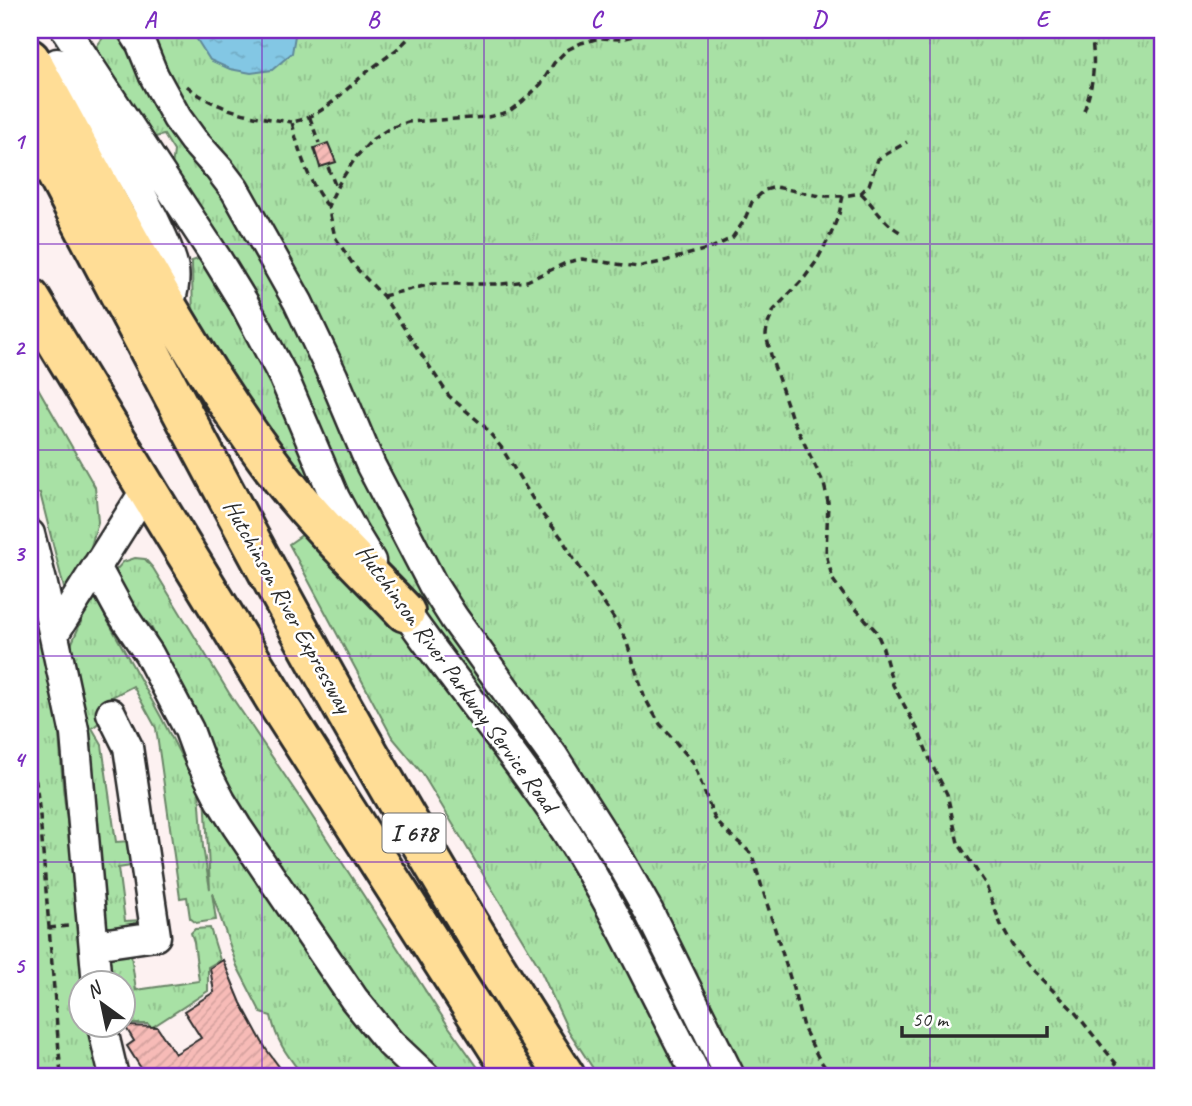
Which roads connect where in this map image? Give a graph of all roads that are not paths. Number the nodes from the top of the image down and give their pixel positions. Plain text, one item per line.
1 (132, 30) edge
2 (55, 53) edge
3 (30, 124) edge
4 (30, 298) edge
5 (154, 321) junction
6 (146, 489) junction
7 (30, 534) edge
8 (96, 567) junction
9 (405, 612) junction
10 (54, 634) junction
11 (111, 713) dead end
12 (94, 945) junction
13 (96, 970) edge
14 (105, 1040) edge
15 (114, 1076) edge
16 (425, 1076) edge
17 (516, 1076) edge
18 (565, 1076) edge
19 (697, 1076) edge
20 (730, 1076) edge

1 - 20 street
2 - 5 highway
2 - 9 street, Hutchinson River Parkway Service Road
3 - 5 highway, Hutchinson River Expressway / I 678
4 - 6 highway, I 678
5 - 9 highway
5 - 18 highway, Hutchinson River Expressway / I 678
6 - 8 street
6 - 17 highway, I 678
7 - 10 street
8 - 10 street
8 - 16 street
9 - 19 street, Hutchinson River Parkway Service Road
10 - 12 street
11 - 12 street
12 - 13 street
14 - 15 street

